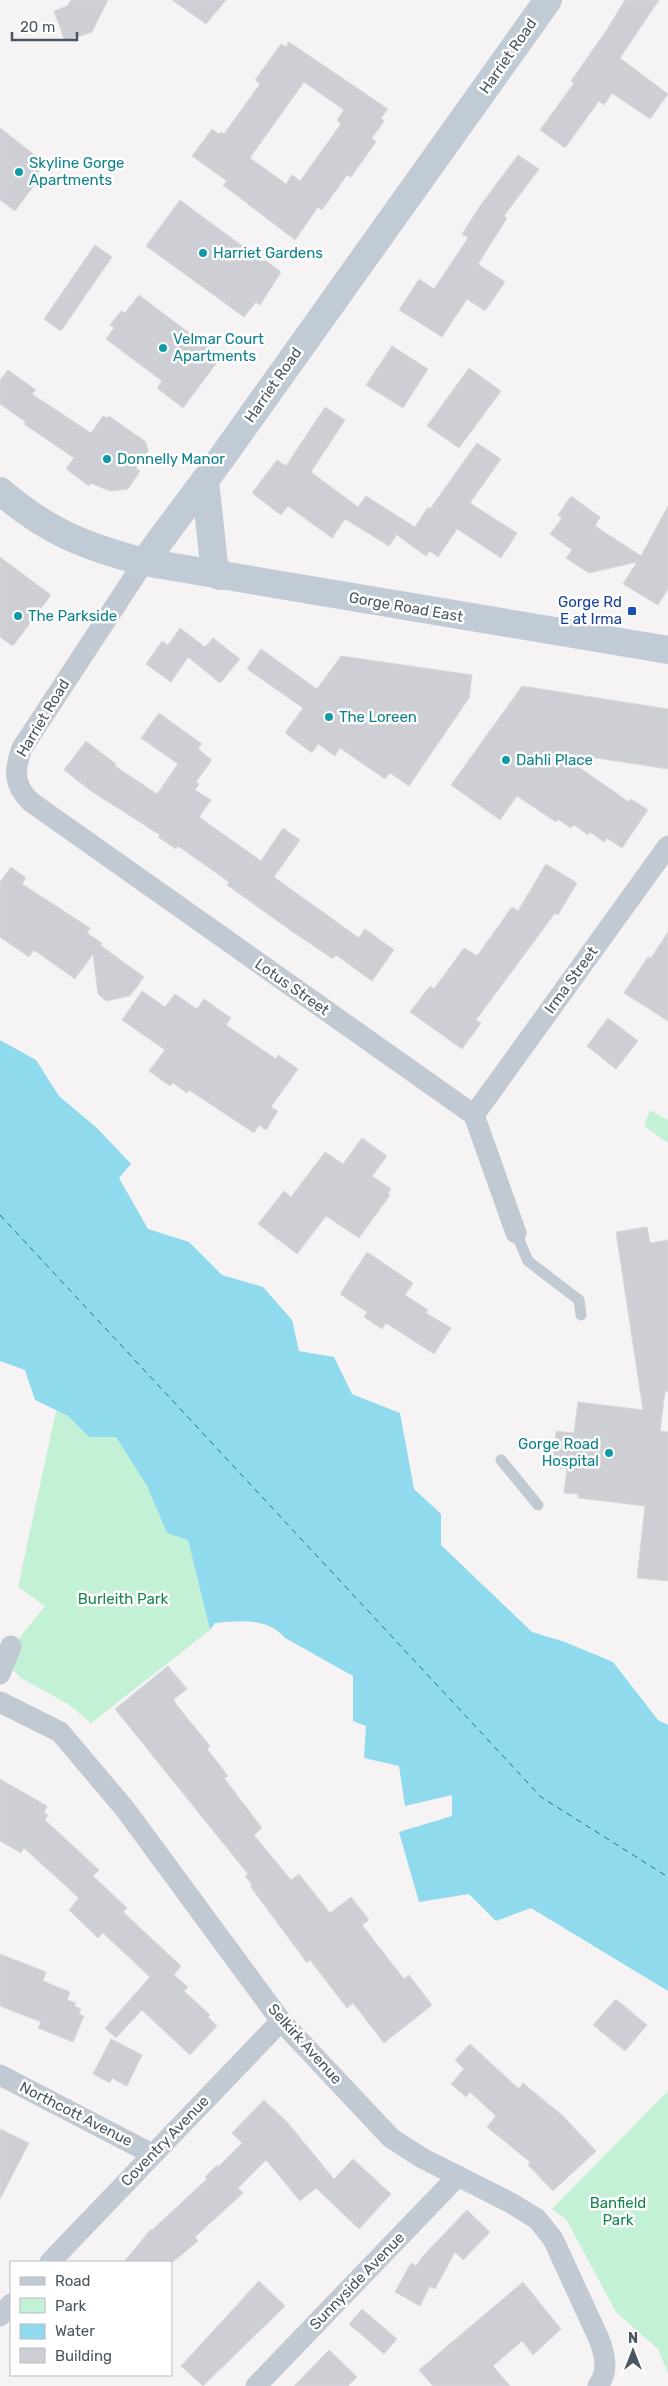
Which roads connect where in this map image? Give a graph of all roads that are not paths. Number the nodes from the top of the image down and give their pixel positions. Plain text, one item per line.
1 (548, 0) edge
2 (205, 481) junction
3 (0, 491) edge
4 (144, 562) junction
5 (220, 576) junction
6 (668, 650) edge
7 (16, 779) joint
8 (668, 846) edge
9 (474, 1115) junction
10 (516, 1234) joint
11 (581, 1315) dead end
12 (501, 1460) dead end
13 (538, 1505) dead end
14 (12, 1646) dead end
15 (0, 1674) edge
16 (0, 1702) edge
17 (281, 2021) junction
18 (0, 2075) edge
19 (152, 2154) junction
20 (458, 2176) junction
21 (51, 2261) edge
22 (10, 2305) edge
23 (0, 2316) edge
24 (602, 2378) edge
25 (256, 2386) edge

1 - 2 main road, Harriet Road
2 - 4 main road, Harriet Road
2 - 5 main road
3 - 4 main road, Gorge Road East
4 - 5 main road, Gorge Road East
4 - 7 street, Harriet Road
5 - 6 main road, Gorge Road East
7 - 9 street, Lotus Street
8 - 9 street, Irma Street
9 - 10 street
10 - 11 lane
12 - 13 lane
14 - 15 street
16 - 17 street, Selkirk Avenue
17 - 19 street, Coventry Avenue
17 - 20 street, Selkirk Avenue
18 - 19 street, Northcott Avenue
19 - 21 street, Coventry Avenue
20 - 24 street, Selkirk Avenue
20 - 25 street, Sunnyside Avenue
22 - 23 street

